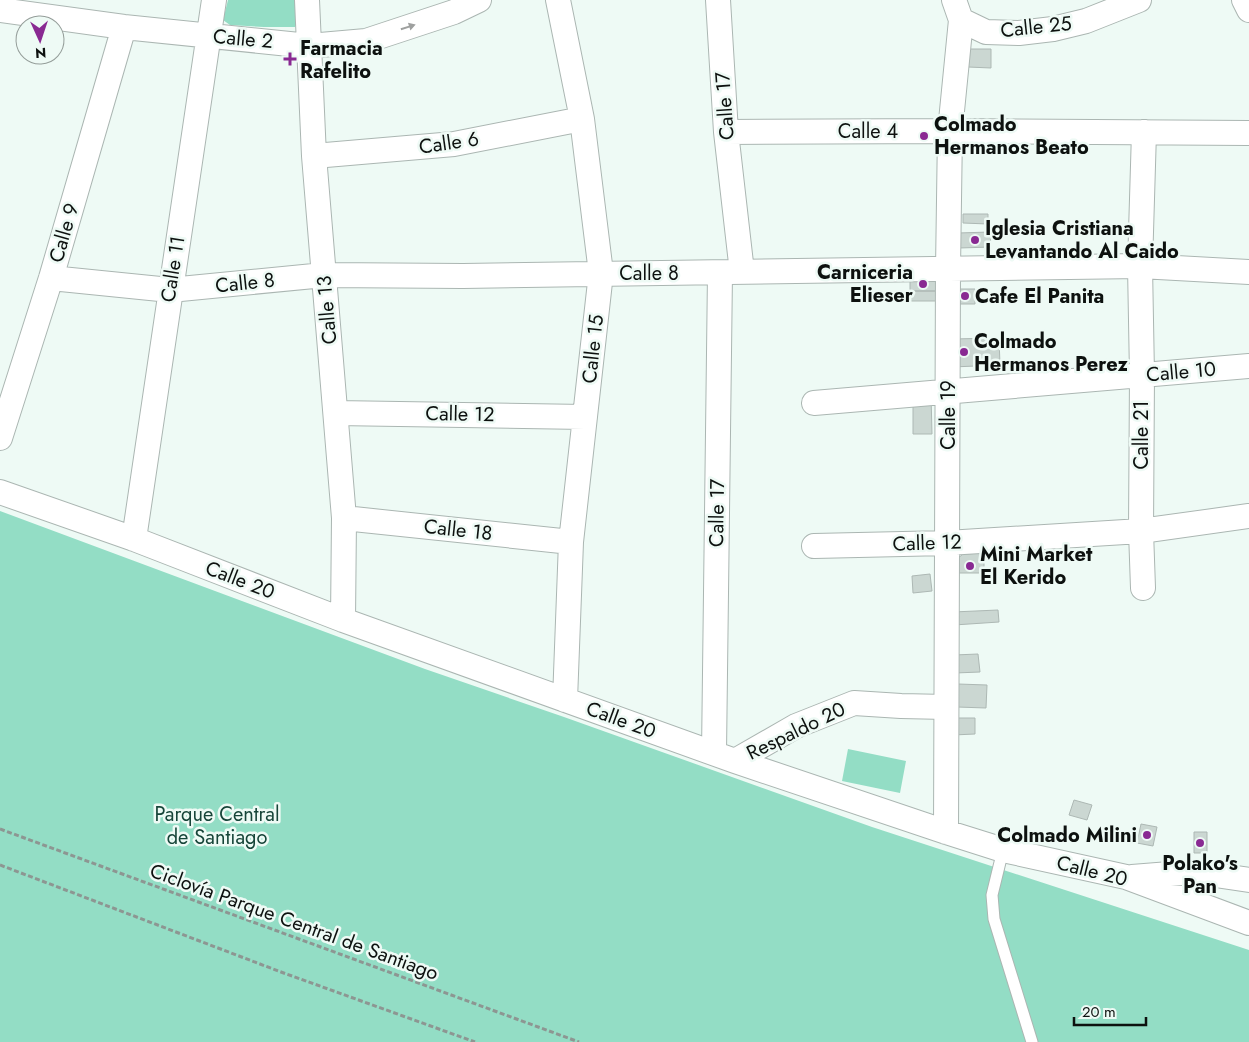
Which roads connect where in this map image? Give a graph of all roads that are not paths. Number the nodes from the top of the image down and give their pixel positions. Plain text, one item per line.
1 (214, 0) edge
2 (307, 0) edge
3 (479, 0) edge
4 (558, 0) edge
5 (718, 0) edge
6 (1139, 0) edge
7 (1244, 0) edge
8 (2, 10) edge
9 (957, 10) edge
10 (1249, 10) edge
11 (124, 27) junction
12 (208, 36) junction
13 (309, 46) junction
14 (582, 119) junction
15 (950, 130) junction
16 (726, 132) junction
17 (1144, 132) junction
18 (1249, 133) edge
19 (314, 156) junction
20 (1140, 266) junction
21 (948, 269) junction
22 (731, 272) junction
23 (1249, 272) edge
24 (601, 274) junction
25 (324, 275) junction
26 (51, 278) junction
27 (170, 290) junction
28 (1249, 366) edge
29 (1142, 375) junction
30 (948, 391) junction
31 (814, 404) dead end
32 (336, 413) junction
33 (585, 417) junction
34 (0, 438) edge
35 (0, 492) edge
36 (1249, 516) edge
37 (344, 518) junction
38 (1141, 531) junction
39 (134, 539) junction
40 (571, 542) junction
41 (948, 543) junction
42 (814, 546) dead end
43 (1143, 588) dead end
44 (342, 620) junction
45 (565, 700) junction
46 (946, 707) junction
47 (725, 757) junction
48 (946, 832) junction
49 (1003, 850) junction
50 (1126, 878) junction
51 (1249, 880) edge
52 (1249, 923) edge
53 (1032, 1042) edge

1 - 12 street, Calle 11
2 - 13 street, Calle 13
13 -> 3 street, Calle 2
4 - 14 street, Calle 15
5 - 16 street, Calle 17
6 - 9 street, Calle 25
7 - 10 street
8 - 11 street, Calle 2
9 - 15 street, Calle 19
11 - 12 street, Calle 2
11 - 26 street, Calle 9
12 - 13 street, Calle 2
12 - 27 street, Calle 11
13 - 19 street, Calle 13
14 - 19 street, Calle 6
14 - 24 street, Calle 15
15 - 16 street, Calle 4
15 - 17 street, Calle 4
15 - 21 street, Calle 19
16 - 22 street, Calle 17
17 - 18 street, Calle 4
17 - 20 street, Calle 21
19 - 25 street, Calle 13
20 - 21 street, Calle 8
20 - 23 street, Calle 8
20 - 29 street, Calle 21
21 - 22 street, Calle 8
21 - 30 street, Calle 19
22 - 24 street, Calle 8
22 - 47 street, Calle 17
24 - 25 street, Calle 8
24 - 33 street, Calle 15
25 - 27 street, Calle 8
25 - 32 street, Calle 13
26 - 27 street, Calle 8
26 - 34 street, Calle 9
27 - 39 street, Calle 11
28 - 29 street, Calle 10
29 - 30 street, Calle 10
29 - 38 street, Calle 21
30 - 31 street, Calle 10
30 - 41 street, Calle 19
32 - 33 street, Calle 12
32 - 37 street, Calle 13
33 - 40 street, Calle 15
35 - 39 street, Calle 20
36 - 38 street, Calle 12
37 - 40 street, Calle 18
37 - 44 street, Calle 13
38 - 41 street, Calle 12
38 - 43 street, Calle 21
39 - 44 street, Calle 20
40 - 45 street, Calle 15
41 - 42 street, Calle 12
41 - 46 street, Calle 19
44 - 45 street, Calle 20
45 - 47 street, Calle 20
46 - 47 street, Respaldo 20
46 - 48 street, Calle 19
47 - 48 street, Calle 20
48 - 49 street, Calle 20
49 - 50 street, Calle 20
49 - 53 lane
50 - 51 street
50 - 52 street, Calle 20

